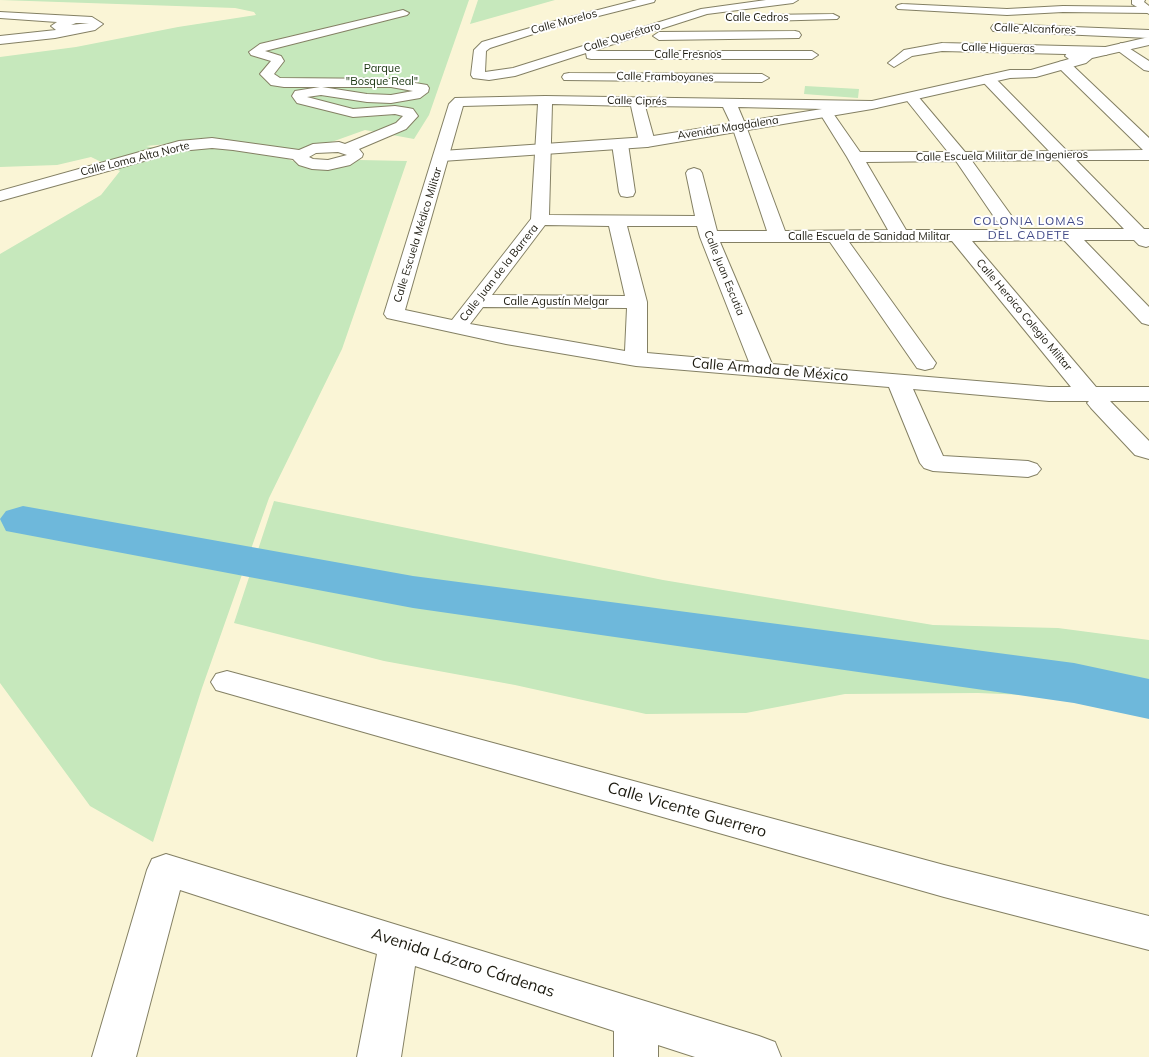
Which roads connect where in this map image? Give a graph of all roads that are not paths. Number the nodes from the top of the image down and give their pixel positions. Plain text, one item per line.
1 (650, 0) edge
2 (793, 0) edge
3 (1145, 7) edge
4 (902, 8) dead end
5 (681, 12) junction
6 (403, 13) dead end
7 (0, 15) edge
8 (833, 17) dead end
9 (780, 18) junction
10 (988, 28) dead end
11 (1149, 34) edge
12 (795, 35) dead end
13 (622, 36) junction
14 (697, 36) junction
15 (753, 36) junction
16 (0, 40) edge
17 (1149, 41) edge
18 (1121, 47) junction
19 (480, 50) joint
20 (1106, 51) junction
21 (564, 55) junction
22 (812, 55) dead end
23 (1088, 55) junction
24 (756, 56) junction
25 (894, 63) dead end
26 (1064, 65) junction
27 (1149, 67) edge
28 (1010, 74) junction
29 (569, 77) dead end
30 (762, 78) junction
31 (988, 79) junction
32 (911, 97) junction
33 (545, 100) junction
34 (637, 102) junction
35 (728, 102) junction
36 (770, 102) junction
37 (872, 105) junction
38 (826, 112) junction
39 (740, 126) junction
40 (647, 142) junction
41 (620, 144) junction
42 (1149, 147) edge
43 (544, 150) junction
44 (1060, 154) junction
45 (1149, 155) edge
46 (442, 156) junction
47 (960, 156) junction
48 (856, 157) junction
49 (694, 173) dead end
50 (627, 192) dead end
51 (0, 196) edge
52 (540, 220) junction
53 (617, 221) junction
54 (706, 229) junction
55 (1069, 235) junction
56 (900, 236) junction
57 (958, 236) junction
58 (1016, 236) junction
59 (778, 237) junction
60 (836, 237) junction
61 (1146, 237) edge
62 (476, 301) junction
63 (638, 302) junction
64 (394, 314) joint
65 (1149, 319) edge
66 (457, 327) junction
67 (636, 358) junction
68 (925, 363) dead end
69 (762, 374) junction
70 (897, 380) junction
71 (1089, 394) junction
72 (1118, 394) junction
73 (1149, 394) edge
74 (1149, 451) edge
75 (1028, 469) dead end
76 (227, 682) dead end
77 (1149, 933) edge
78 (399, 943) junction
79 (636, 1038) edge
80 (114, 1057) edge
81 (379, 1057) edge
82 (759, 1057) edge

1 - 19 street, Calle Morelos
2 - 5 street, Calle Querétaro
3 - 4 street
5 - 9 street, Calle Cedros
5 - 13 street, Calle Querétaro
6 - 51 street, Calle Loma Alta Norte
7 - 16 street
8 - 9 street, Calle Cedros
9 - 14 street
10 - 11 street, Calle Alcanfores
12 - 15 street
13 - 14 street
13 - 21 street, Calle Querétaro
14 - 15 street
15 - 24 street
17 - 18 street, Avenida Magdalena
18 - 20 street, Avenida Magdalena
18 - 27 street
19 - 21 street, Calle Querétaro
20 - 23 street, Avenida Magdalena
20 - 25 street, Calle Higueras
21 - 24 street, Calle Fresnos
22 - 24 street, Calle Fresnos
23 - 26 street, Avenida Magdalena
23 - 28 street, Avenida Magdalena
24 - 30 street
26 - 28 street, Avenida Magdalena
26 - 42 street
28 - 31 street, Avenida Magdalena
29 - 30 street, Calle Framboyanes
30 - 36 street
31 - 32 street, Avenida Magdalena
31 - 44 street
32 - 37 street, Avenida Magdalena
32 - 47 street
33 - 34 street, Calle Ciprés
33 - 43 street, Calle Juan de la Barrera
33 - 46 street, Calle Ciprés
34 - 35 street, Calle Ciprés
34 - 40 street
35 - 36 street, Calle Ciprés
35 - 39 street
36 - 37 street, Calle Ciprés
37 - 38 street, Avenida Magdalena
38 - 39 street, Avenida Magdalena
38 - 48 street
39 - 40 street, Avenida Magdalena
39 - 59 street
40 - 41 street, Avenida Magdalena
41 - 43 street, Avenida Magdalena
41 - 50 street
43 - 46 street, Avenida Magdalena
43 - 52 street, Calle Juan de la Barrera
44 - 45 street, Calle Escuela Militar de Ingenieros
44 - 47 street, Calle Escuela Militar de Ingenieros
44 - 61 street
46 - 64 street, Calle Escuela Médico Militar
47 - 48 street, Calle Escuela Militar de Ingenieros
47 - 58 street
48 - 56 street
49 - 54 street, Calle Juan Escutia
52 - 53 street, Calle Escuela de Sanidad Militar
52 - 62 street, Calle Juan de la Barrera
53 - 54 street, Calle Escuela de Sanidad Militar
53 - 63 street
54 - 59 street, Calle Escuela de Sanidad Militar
54 - 69 street, Calle Juan Escutia
55 - 58 street, Calle Escuela de Sanidad Militar
55 - 61 street, Calle Escuela de Sanidad Militar
55 - 65 street
56 - 57 street, Calle Escuela de Sanidad Militar
56 - 60 street, Calle Escuela de Sanidad Militar
57 - 58 street, Calle Escuela de Sanidad Militar
57 - 71 street, Calle Heroico Colegio Militar
59 - 60 street, Calle Escuela de Sanidad Militar
60 - 68 street
62 - 63 street, Calle Agustín Melgar
62 - 66 street, Calle Juan de la Barrera
63 - 67 street
64 - 66 street, Calle Armada de México
66 - 67 street, Calle Armada de México
67 - 69 street, Calle Armada de México
69 - 70 street, Calle Armada de México
70 - 71 street, Calle Armada de México
70 - 75 street
71 - 72 street, Calle Armada de México
72 - 73 street, Calle Armada de México
72 - 74 street
76 - 77 street, Calle Vicente Guerrero
78 - 79 street, Avenida Lázaro Cárdenas
78 - 80 street, Avenida Lázaro Cárdenas
78 - 81 street
79 - 82 street, Avenida Lázaro Cárdenas

